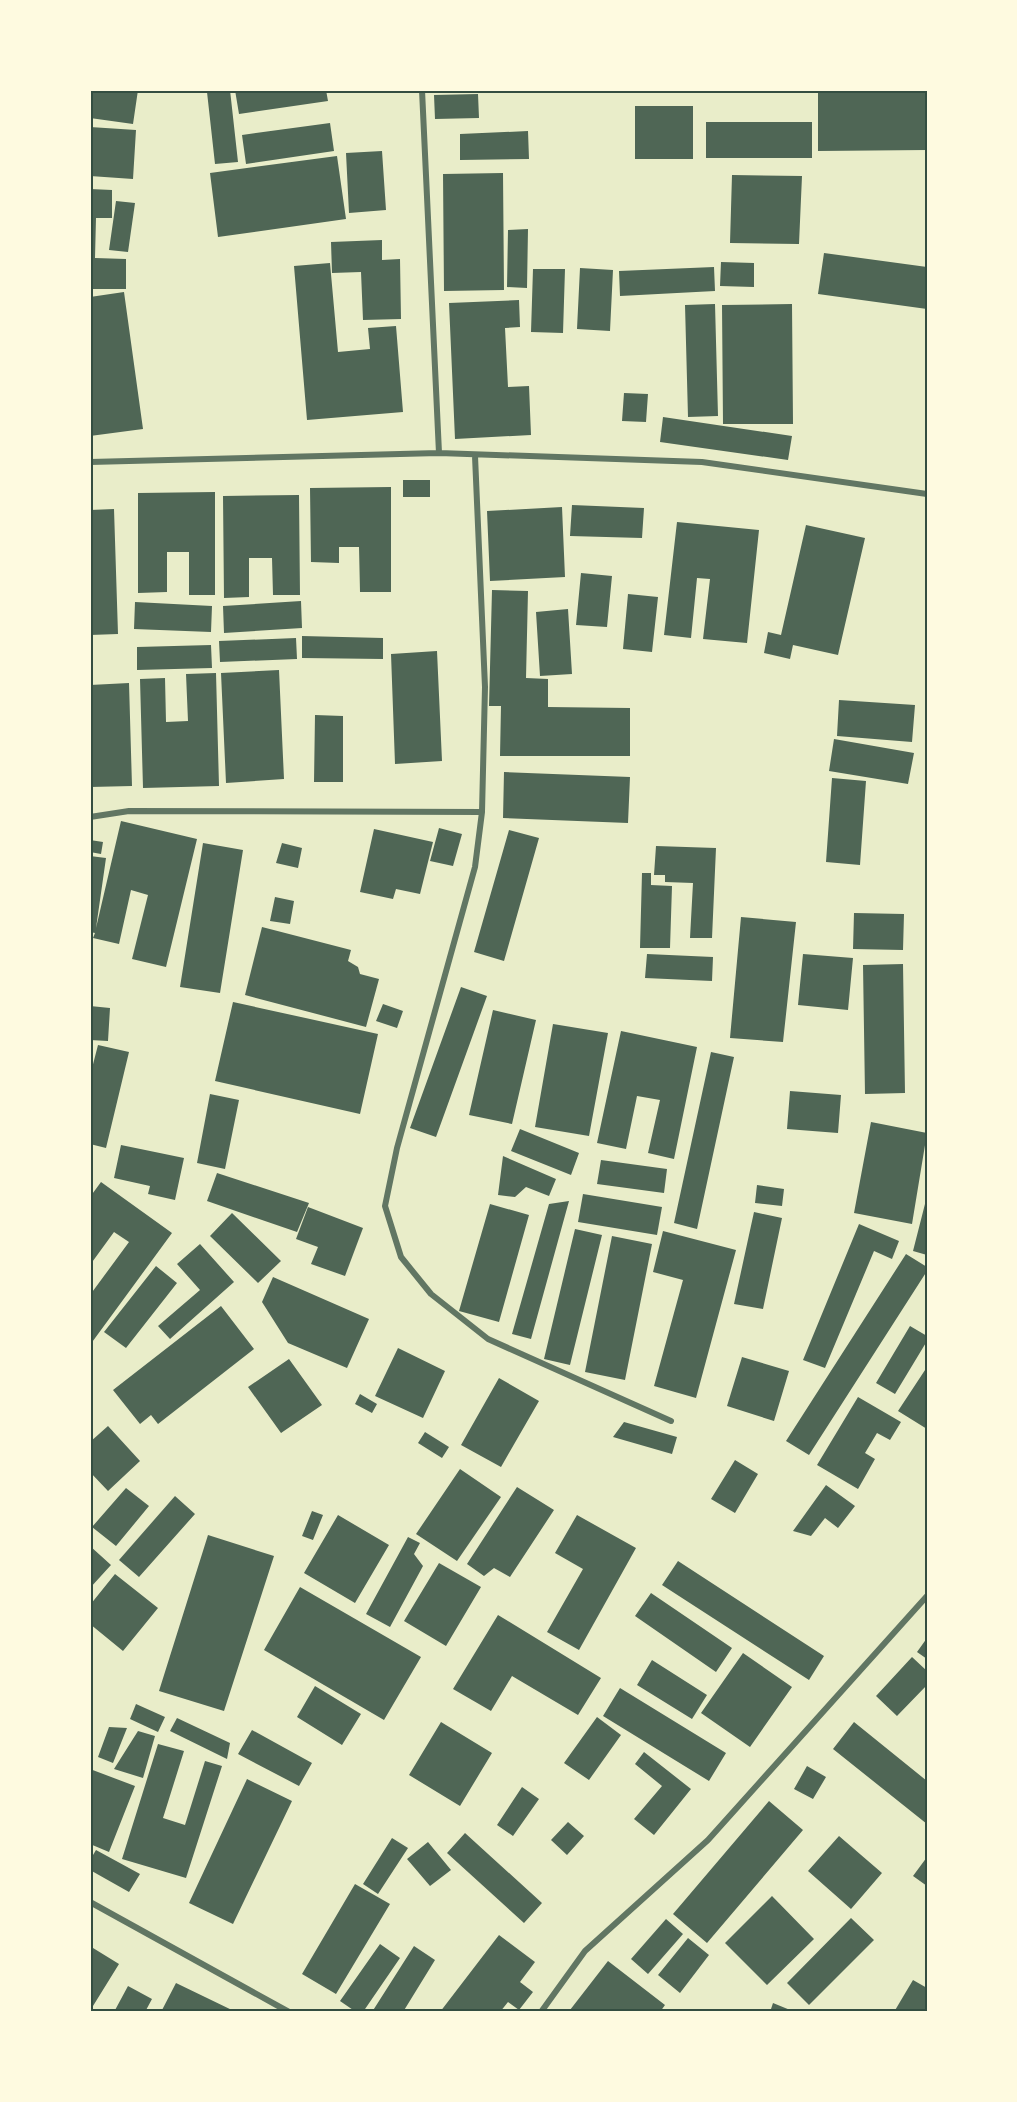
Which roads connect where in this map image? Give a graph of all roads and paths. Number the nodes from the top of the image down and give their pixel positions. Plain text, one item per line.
1 (422, 90) edge
2 (439, 453) junction
3 (475, 456) junction
4 (90, 462) edge
5 (927, 494) edge
6 (482, 812) junction
7 (90, 817) edge
8 (672, 1421) dead end
9 (927, 1596) edge
10 (90, 1902) edge
11 (289, 2012) edge
12 (541, 2012) edge

1 - 2 street
2 - 3 street
2 - 4 street
3 - 5 street
3 - 6 street
6 - 7 street
6 - 8 street
9 - 12 street
10 - 11 street

